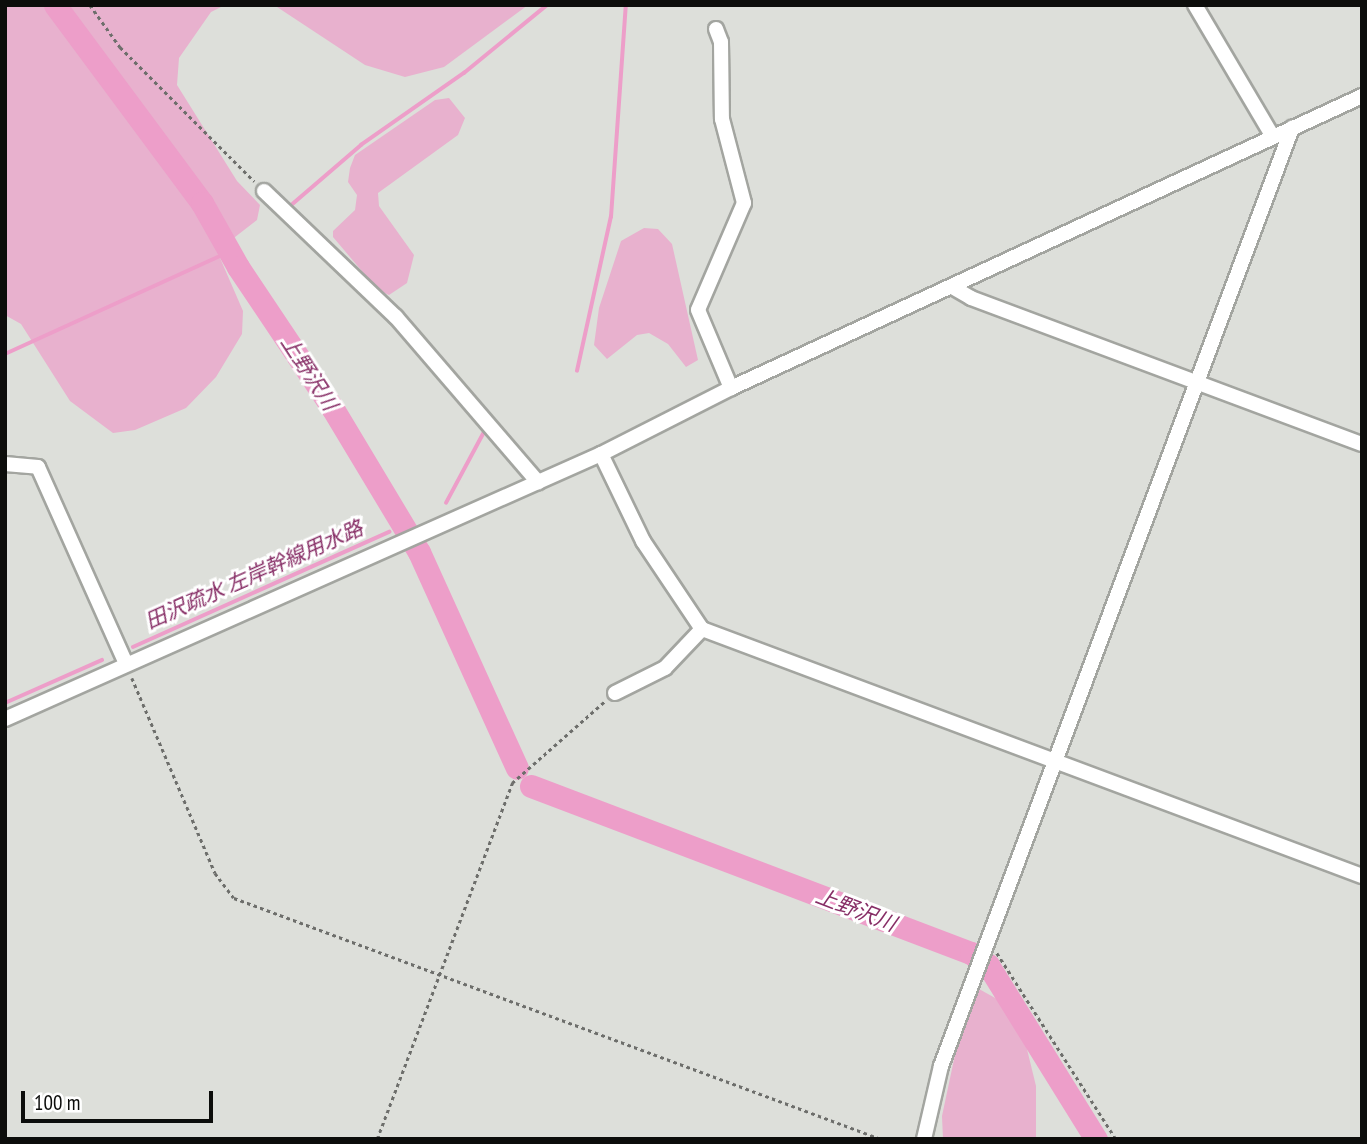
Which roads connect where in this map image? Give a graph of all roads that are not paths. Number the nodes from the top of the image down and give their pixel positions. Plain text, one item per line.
1 (1195, 5) edge
2 (716, 29) dead end
3 (1362, 96) edge
4 (1292, 128) junction
5 (1273, 136) junction
6 (264, 191) road end
7 (954, 288) junction
8 (1196, 380) junction
9 (731, 388) junction
10 (1362, 444) edge
11 (601, 454) junction
12 (5, 464) edge
13 (538, 482) junction
14 (702, 629) junction
15 (125, 664) junction
16 (615, 693) road end
17 (5, 719) edge
18 (1056, 759) junction
19 (1362, 876) edge
20 (924, 1139) edge

1 - 5 street
2 - 9 street
3 - 4 street
4 - 5 street
4 - 8 street
5 - 7 street
6 - 13 street
7 - 8 street
7 - 9 street
8 - 10 street
8 - 18 street
9 - 11 street
11 - 13 street
11 - 14 street
12 - 15 street
13 - 15 street
14 - 16 street
14 - 18 street
15 - 17 street
18 - 19 street
18 - 20 street

